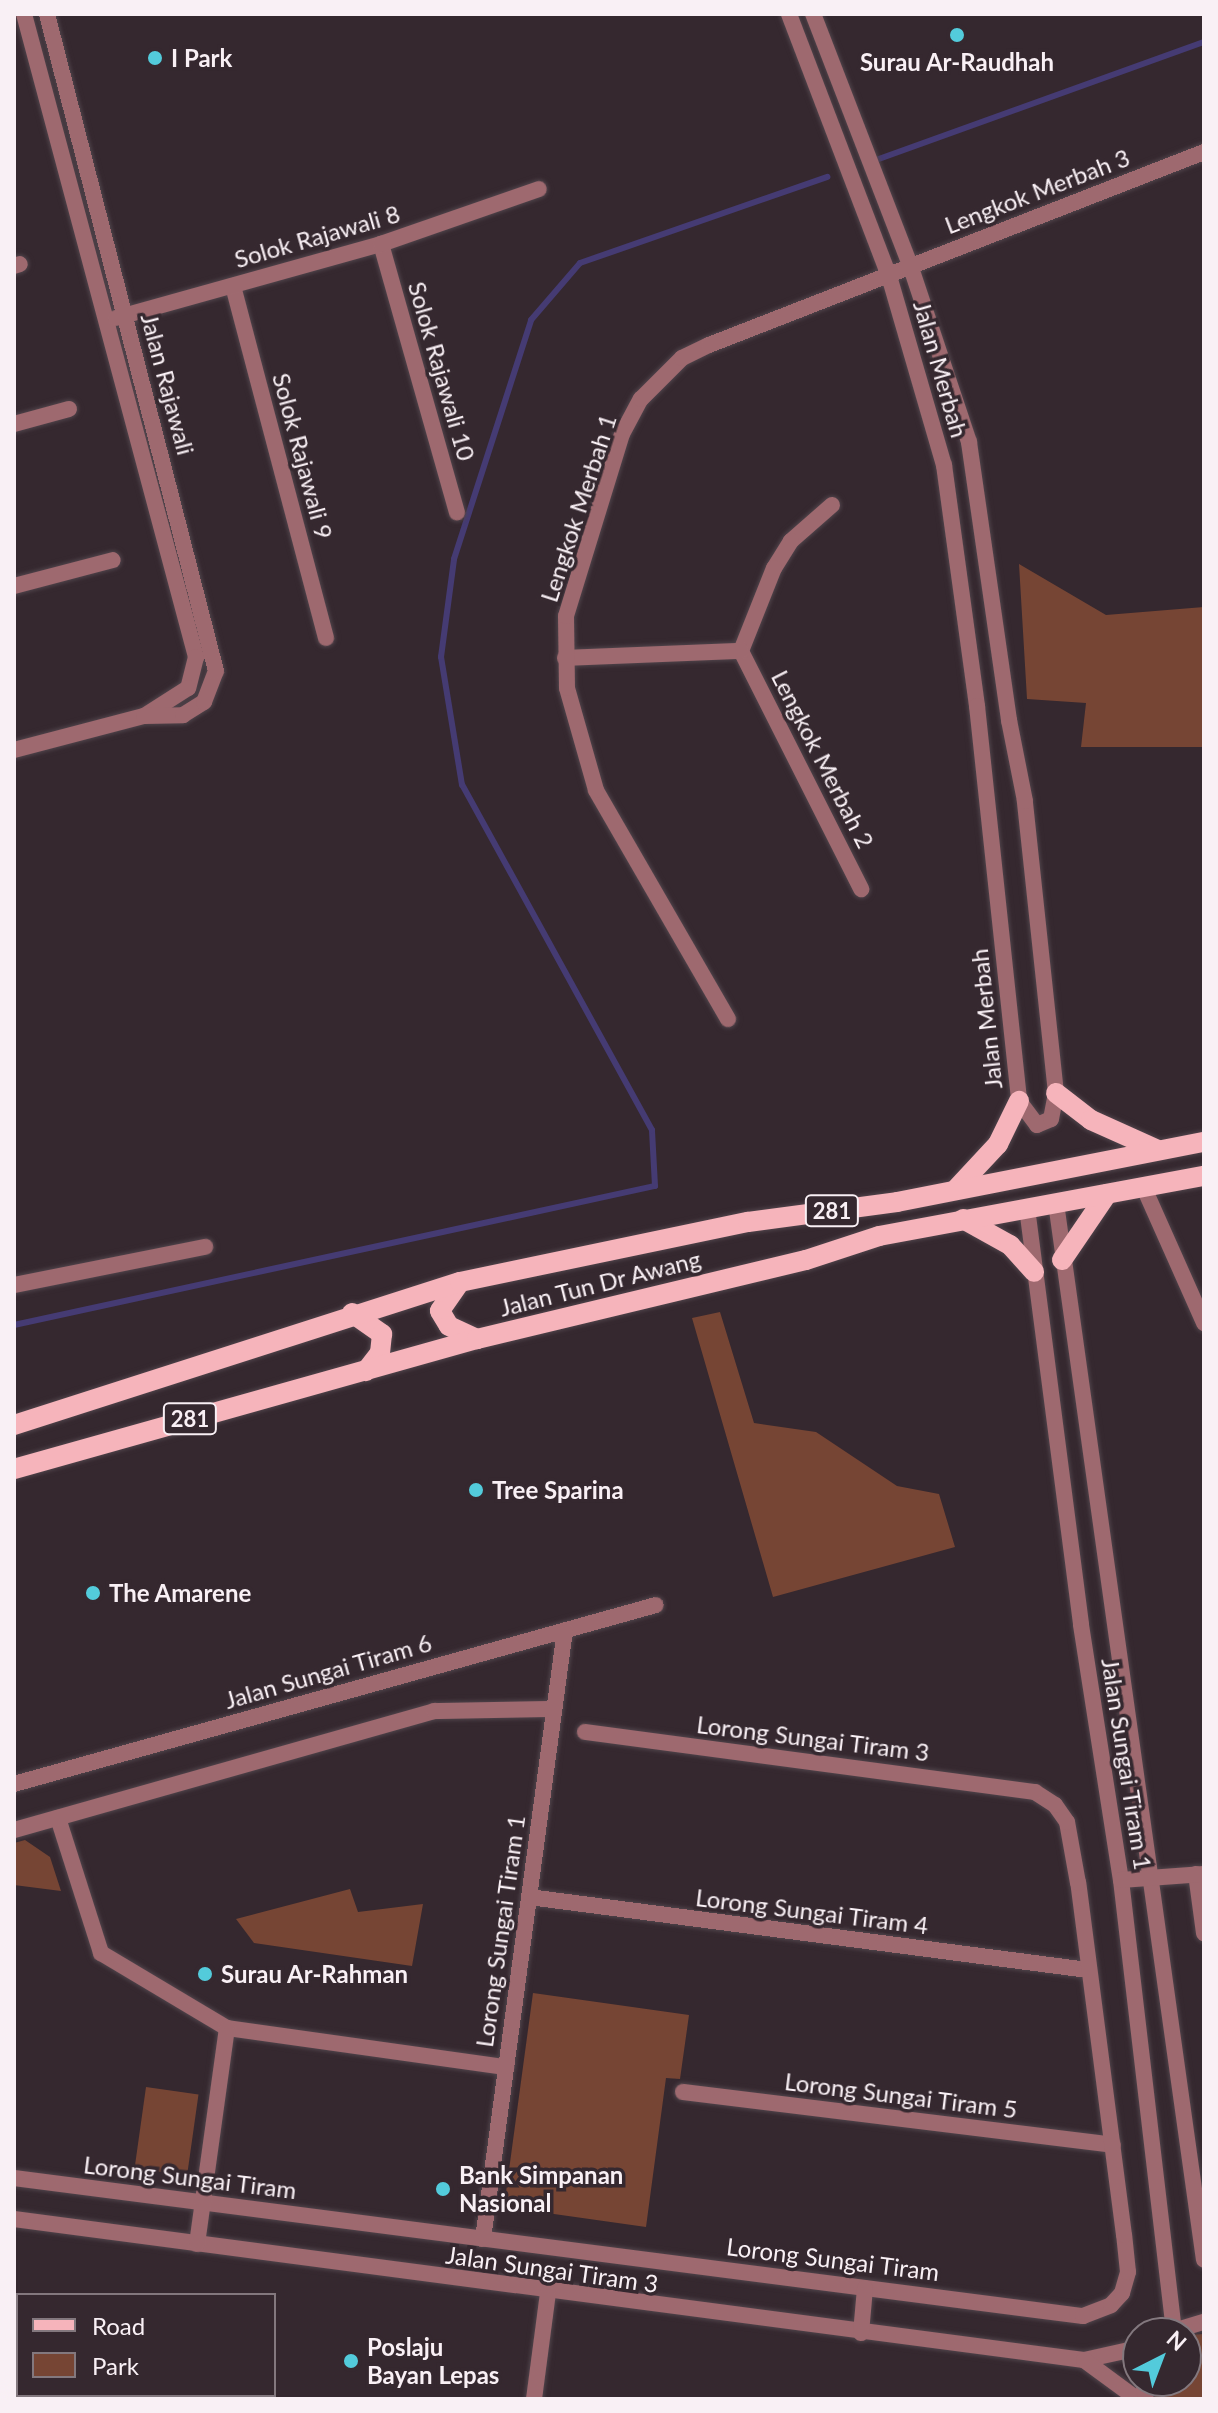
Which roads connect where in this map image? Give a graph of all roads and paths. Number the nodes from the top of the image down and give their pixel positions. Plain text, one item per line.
1 (24, 14) edge
2 (47, 14) edge
3 (789, 14) edge
4 (813, 14) edge
5 (1204, 152) edge
6 (539, 189) dead end
7 (381, 244) junction
8 (910, 265) junction
9 (889, 276) junction
10 (233, 286) junction
11 (125, 316) junction
12 (105, 321) junction
13 (69, 409) dead end
14 (14, 424) edge
15 (832, 505) dead end
16 (457, 512) dead end
17 (113, 560) dead end
18 (14, 586) edge
19 (326, 638) dead end
20 (741, 651) junction
21 (565, 658) junction
22 (144, 716) junction
23 (14, 750) edge
24 (861, 889) dead end
25 (728, 1019) dead end
26 (1056, 1093) junction
27 (1019, 1101) junction
28 (1204, 1142) edge
29 (1158, 1150) junction
30 (1204, 1176) edge
31 (957, 1188) junction
32 (1144, 1188) junction
33 (1107, 1194) junction
34 (1056, 1203) junction
35 (1027, 1208) junction
36 (963, 1219) junction
37 (205, 1247) dead end
38 (1062, 1260) junction
39 (1034, 1272) junction
40 (460, 1282) junction
41 (14, 1285) edge
42 (352, 1313) junction
43 (1204, 1323) edge
44 (477, 1339) junction
45 (366, 1371) junction
46 (14, 1425) edge
47 (14, 1469) edge
48 (656, 1605) dead end
49 (565, 1630) junction
50 (554, 1709) junction
51 (585, 1732) dead end
52 (14, 1784) edge
53 (1035, 1792) joint
54 (58, 1818) junction
55 (14, 1830) edge
56 (1200, 1874) edge
57 (1150, 1875) junction
58 (1121, 1880) junction
59 (529, 1897) junction
60 (1204, 1933) edge
61 (1088, 1970) junction
62 (227, 2028) junction
63 (506, 2067) junction
64 (683, 2092) dead end
65 (1113, 2145) junction
66 (14, 2178) edge
67 (203, 2203) junction
68 (14, 2219) edge
69 (483, 2239) junction
70 (197, 2244) junction
71 (1204, 2260) edge
72 (865, 2288) junction
73 (548, 2293) junction
74 (1168, 2317) edge
75 (861, 2333) junction
76 (1122, 2352) edge
77 (1084, 2360) junction
78 (534, 2399) edge
79 (1137, 2399) edge

1 - 12 street, Jalan Rajawali
2 - 11 street, Jalan Rajawali
3 - 9 street, Jalan Merbah
4 - 8 street, Jalan Merbah
5 - 8 street, Lengkok Merbah 3
6 - 7 street, Solok Rajawali 8
7 - 10 street, Solok Rajawali 8
7 - 16 street, Solok Rajawali 10
8 - 9 street, Lengkok Merbah 3
8 - 26 street, Jalan Merbah
9 - 21 street, Lengkok Merbah 1
9 - 27 street, Jalan Merbah
10 - 11 street, Solok Rajawali 8
10 - 19 street, Solok Rajawali 9
11 - 12 street, Solok Rajawali 8
11 - 22 street, Jalan Rajawali
12 - 22 street, Jalan Rajawali
13 - 14 street
15 - 20 street
17 - 18 street
20 - 21 street
20 - 24 street, Lengkok Merbah 2
21 - 25 street, Lengkok Merbah 1
22 - 23 street, Jalan Rajawali
26 - 27 street, Jalan Merbah
26 - 29 main road
27 - 31 main road
28 - 29 main road, Jalan Tun Dr Awang / 281
29 - 31 main road, Jalan Tun Dr Awang / 281
30 - 32 main road, Jalan Tun Dr Awang / 281
31 - 40 main road, Jalan Tun Dr Awang / 281
32 - 33 main road, Jalan Tun Dr Awang / 281
32 - 43 street
33 - 34 main road, Jalan Tun Dr Awang / 281
33 - 38 main road
34 - 35 main road, Jalan Tun Dr Awang / 281
34 - 38 street, Jalan Sungai Tiram 1
35 - 36 main road, Jalan Tun Dr Awang / 281
35 - 39 street, Jalan Sungai Tiram 1
36 - 39 main road
36 - 44 main road, Jalan Tun Dr Awang / 281
37 - 41 street
38 - 57 street, Jalan Sungai Tiram 1
39 - 58 street, Jalan Sungai Tiram 1
40 - 42 main road, Jalan Tun Dr Awang / 281
40 - 44 main road
42 - 45 main road
42 - 46 main road, Jalan Tun Dr Awang / 281
44 - 45 main road, Jalan Tun Dr Awang / 281
45 - 47 main road, Jalan Tun Dr Awang / 281
48 - 49 street, Jalan Sungai Tiram 6
49 - 50 street, Lorong Sungai Tiram 1
49 - 52 street, Jalan Sungai Tiram 6
50 - 54 street
50 - 59 street, Lorong Sungai Tiram 1
51 - 53 street, Lorong Sungai Tiram 3
53 - 61 street, Lorong Sungai Tiram
54 - 55 street
54 - 62 street
56 - 57 street
56 - 60 street
57 - 58 street
57 - 71 street, Jalan Sungai Tiram 1
58 - 74 street, Jalan Sungai Tiram 1
59 - 61 street, Lorong Sungai Tiram 4
59 - 63 street, Lorong Sungai Tiram 1
61 - 65 street, Lorong Sungai Tiram
62 - 63 street
62 - 67 street
63 - 69 street, Lorong Sungai Tiram 1
64 - 65 street, Lorong Sungai Tiram 5
65 - 72 street, Lorong Sungai Tiram
66 - 67 street, Lorong Sungai Tiram
67 - 69 street, Lorong Sungai Tiram
67 - 70 street
68 - 70 street, Jalan Sungai Tiram 3
69 - 72 street, Lorong Sungai Tiram
70 - 73 street, Jalan Sungai Tiram 3
72 - 75 street
73 - 75 street, Jalan Sungai Tiram 3
73 - 78 street
75 - 77 street, Jalan Sungai Tiram 3
76 - 77 street, Jalan Sungai Tiram 3
77 - 79 street, Jalan Sungai Tiram 3

